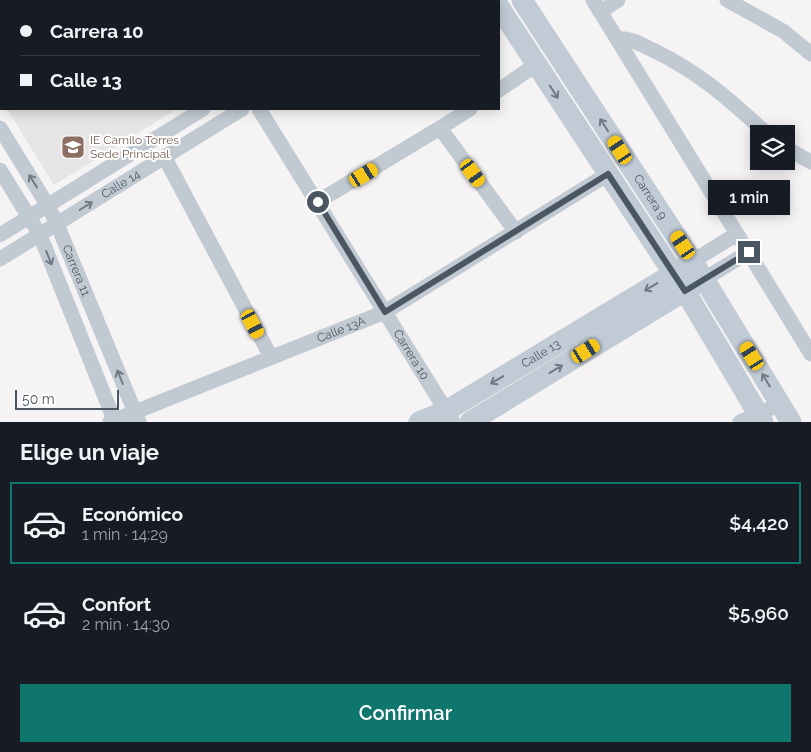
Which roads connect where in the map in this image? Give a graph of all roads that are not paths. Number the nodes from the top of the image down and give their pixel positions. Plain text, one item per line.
1 (522, 0) edge
2 (618, 0) edge
3 (727, 0) edge
4 (597, 6) edge
5 (500, 8) edge
6 (617, 39) junction
7 (811, 54) edge
8 (537, 64) junction
9 (500, 89) edge
10 (200, 110) edge
11 (240, 110) edge
12 (260, 110) edge
13 (468, 110) edge
14 (757, 125) edge
15 (0, 128) edge
16 (440, 128) junction
17 (795, 153) edge
18 (165, 158) junction
19 (811, 162) edge
20 (0, 170) edge
21 (608, 174) junction
22 (318, 202) junction
23 (48, 206) junction
24 (30, 217) junction
25 (57, 224) junction
26 (516, 232) junction
27 (737, 234) junction
28 (0, 235) edge
29 (40, 235) junction
30 (749, 252) junction
31 (0, 259) edge
32 (699, 270) junction
33 (679, 282) junction
34 (385, 312) junction
35 (808, 344) edge
36 (271, 358) junction
37 (786, 413) edge
38 (450, 416) edge
39 (137, 417) edge
40 (753, 419) edge
41 (113, 421) edge
42 (419, 422) edge
43 (470, 422) edge

32 -> 1 street, Carrera 9
2 - 4 street
3 - 7 street
4 - 6 street
5 - 8 street, Carrera 9
6 - 14 street
6 - 27 street
8 - 9 street
8 -> 21 street, Carrera 9
10 - 23 street, Calle 14
11 - 18 street, Calle 14
12 - 22 street, Carrera 10
13 - 16 street
23 -> 15 street, Carrera 11
16 - 22 street
16 - 26 street
17 - 19 street
25 -> 18 street, Calle 14
18 - 36 street
20 - 24 street, Carrera 11
21 - 26 street, Calle 13A
21 - 33 street, Carrera 9
22 - 34 street, Carrera 10
23 - 24 street, Calle 14
23 - 25 street, Carrera 11
24 - 28 street, Calle 14
24 - 29 street, Carrera 11
25 - 29 street, Calle 14
39 -> 25 street, Carrera 11
26 - 34 street, Calle 13A
27 - 30 street
27 - 32 street, Calle 13
29 - 31 street, Calle 14
29 -> 41 street, Carrera 11
30 - 32 street, Calle 13
30 - 35 street
32 - 33 street, Calle 13
37 -> 32 street, Carrera 9
33 -> 38 street, Calle 13
33 - 40 street, Carrera 9
43 -> 33 street, Calle 13
34 - 36 street, Calle 13A
34 - 38 street, Carrera 10
36 - 39 street, Calle 13A
37 - 40 street
38 - 42 street, Calle 13
39 - 41 street, Calle 13A

